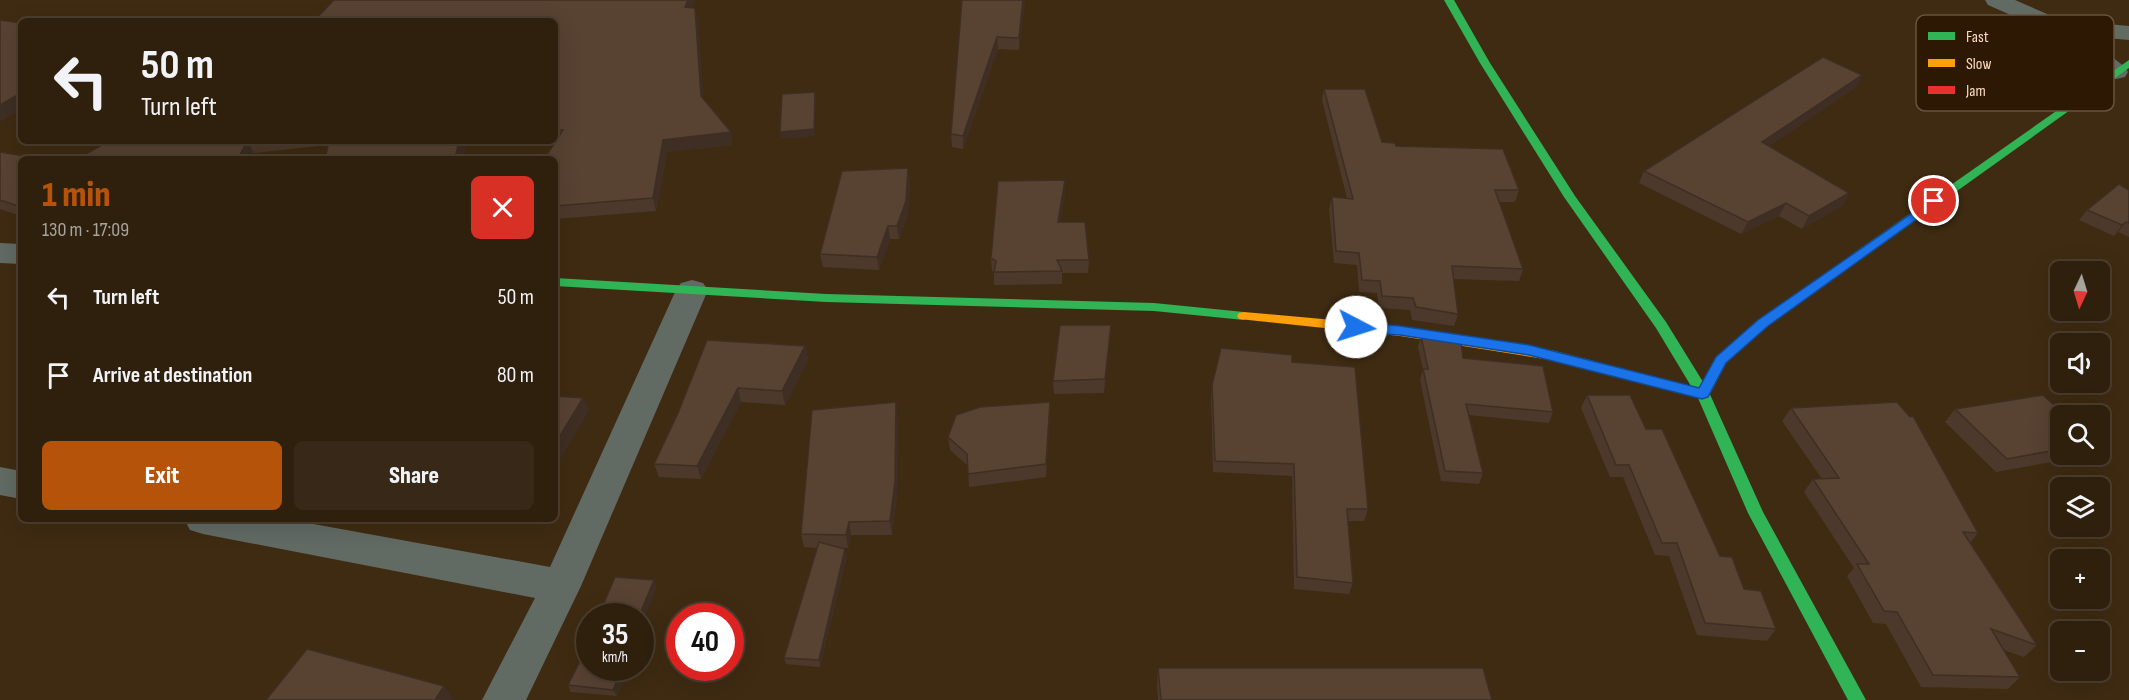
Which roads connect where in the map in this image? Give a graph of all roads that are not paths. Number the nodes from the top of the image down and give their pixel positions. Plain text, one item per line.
1 (1449, 0) edge
2 (1996, 0) edge
3 (2030, 15) edge
4 (2114, 32) edge
5 (2129, 33) edge
6 (2061, 111) edge
7 (0, 253) edge
8 (18, 254) edge
9 (558, 282) edge
10 (692, 290) junction
11 (1702, 394) junction
12 (0, 481) edge
13 (18, 484) edge
14 (219, 522) edge
15 (561, 586) junction
16 (504, 700) edge
17 (1857, 700) edge

1 - 11 street
2 - 3 street
4 - 5 street
6 - 11 street
7 - 8 street
9 - 10 street
10 - 11 street
10 - 15 street
11 - 17 street
12 - 13 street
14 - 15 street
15 - 16 street

